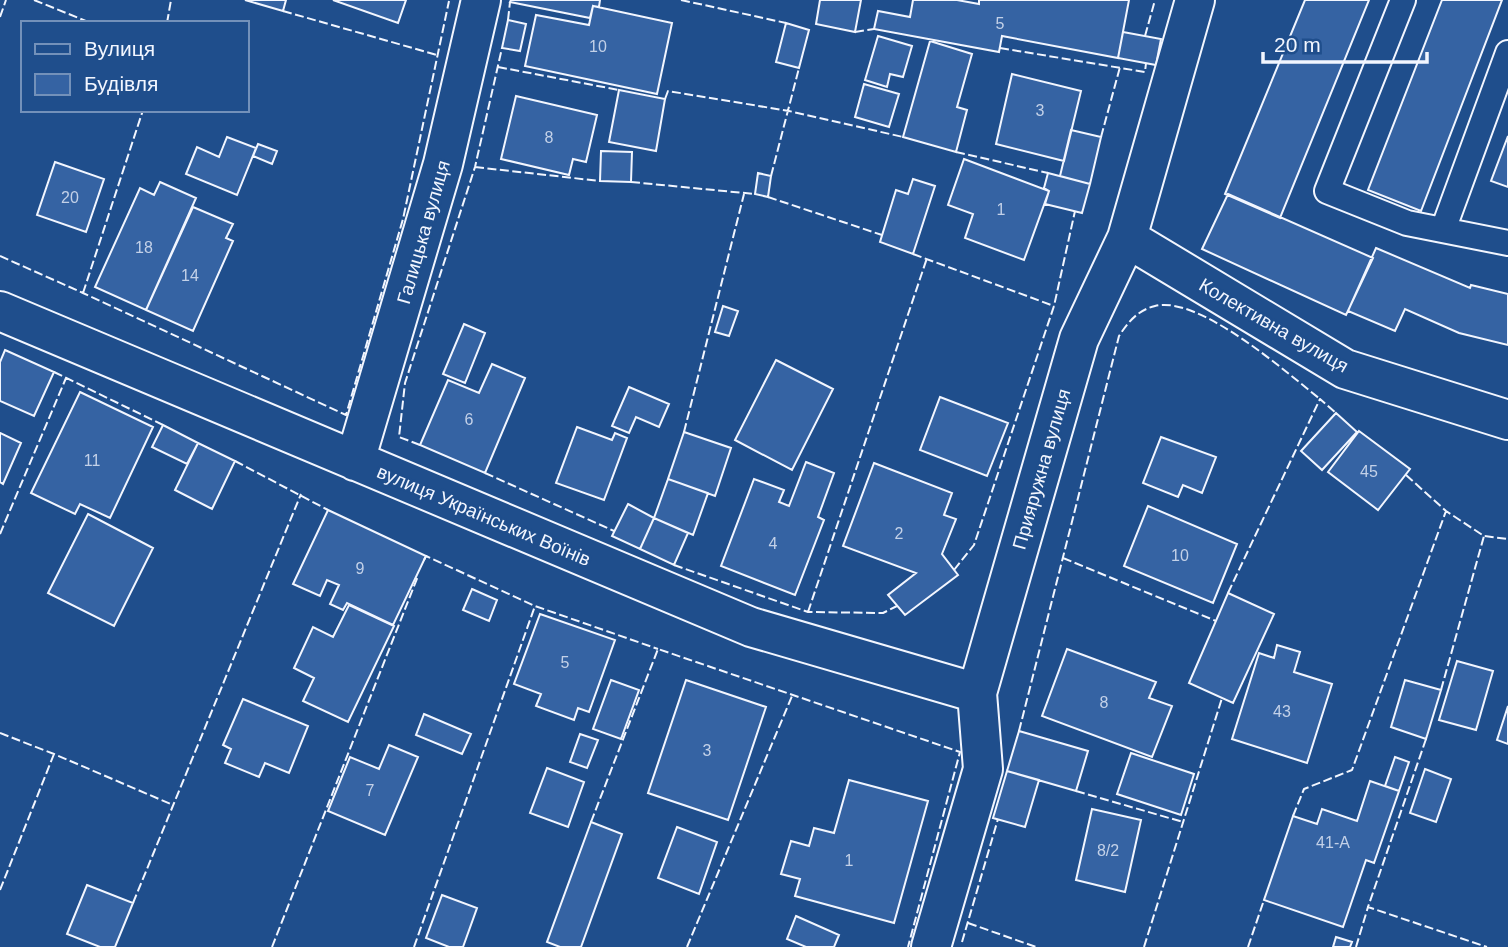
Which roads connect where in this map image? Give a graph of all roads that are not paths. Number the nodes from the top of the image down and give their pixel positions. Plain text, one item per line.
1 (481, 0) edge
2 (1195, 0) edge
3 (1403, 0) edge
4 (1508, 53) edge
5 (1443, 230) junction
6 (1127, 238) junction
7 (1508, 243) edge
8 (0, 311) edge
9 (1508, 420) edge
10 (355, 461) junction
11 (977, 693) junction
12 (931, 947) edge

1 - 10 street, Галицька вулиця
2 - 6 street, Прияружна вулиця
3 - 5 lane
4 - 5 lane
5 - 7 lane
6 - 9 street, Колективна вулиця
6 - 11 street, Прияружна вулиця
8 - 10 street, вулиця Українських Воїнів
10 - 11 street, вулиця Українських Воїнів
11 - 12 street, Прияружна вулиця

